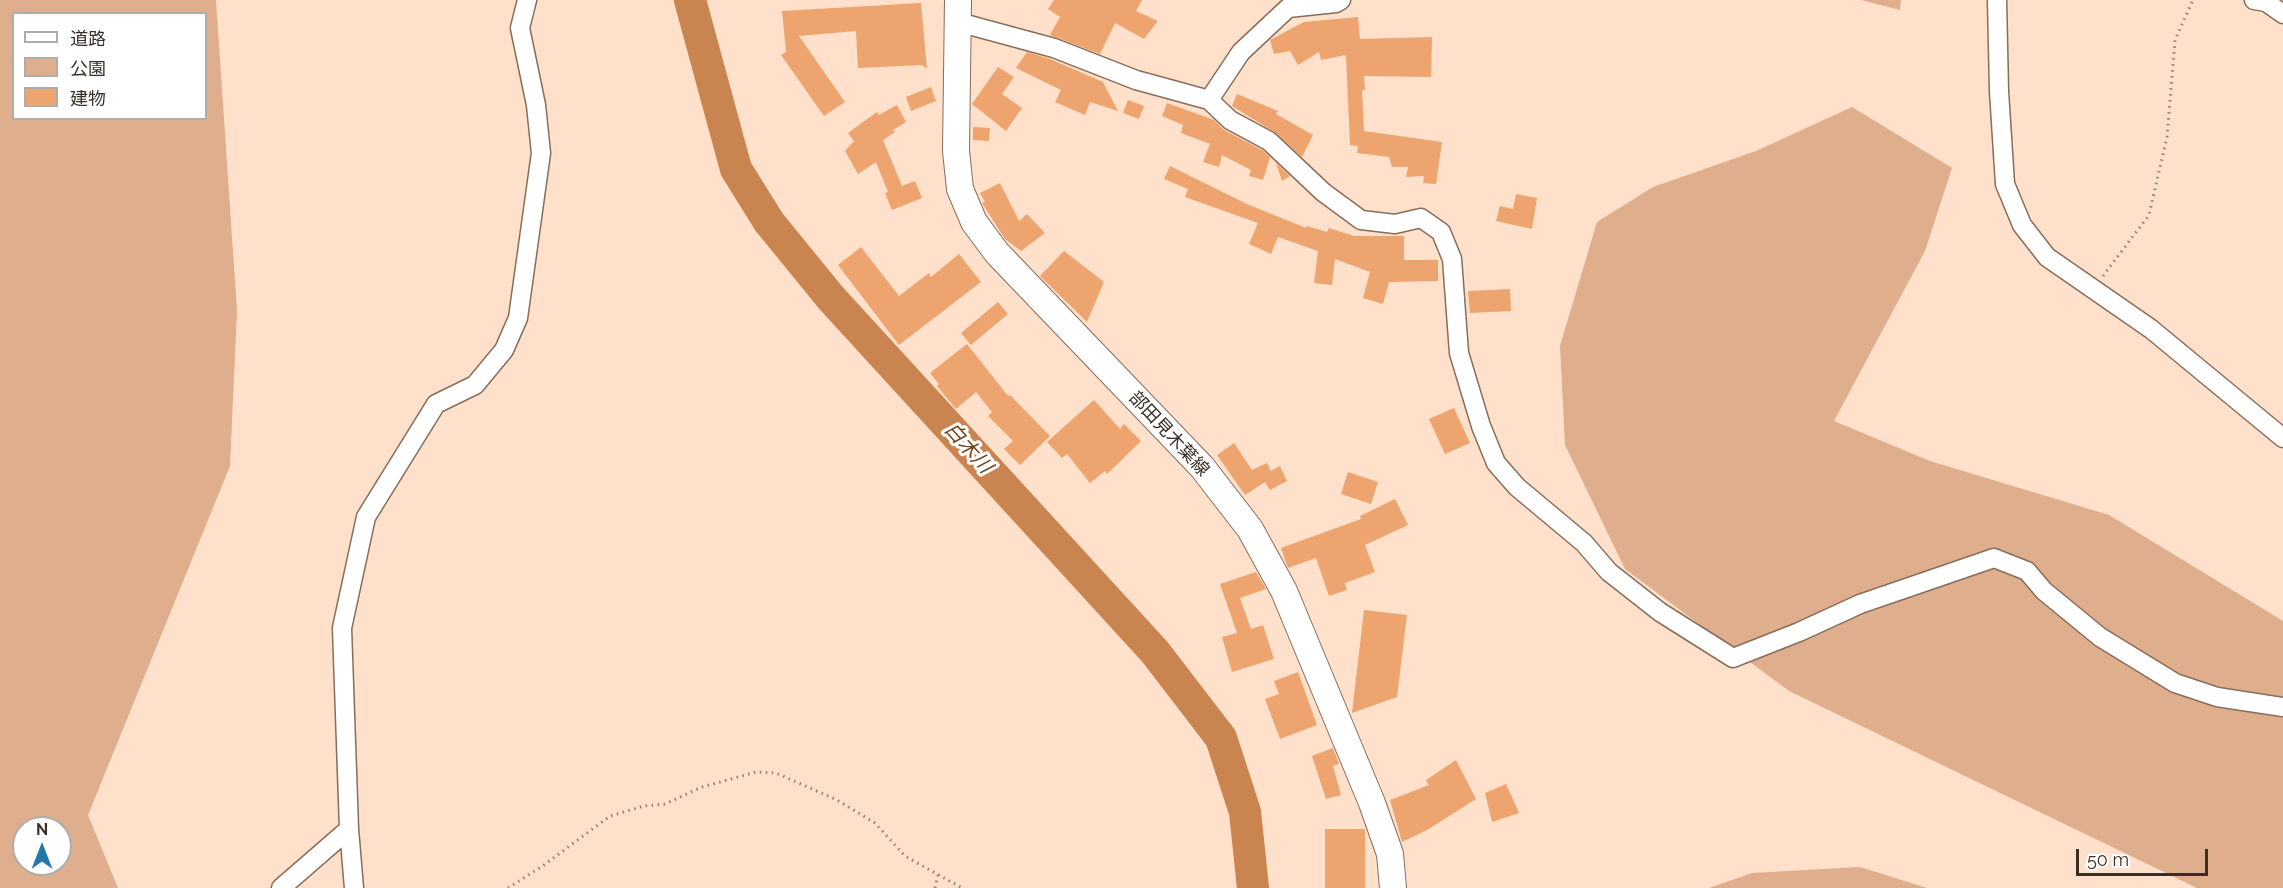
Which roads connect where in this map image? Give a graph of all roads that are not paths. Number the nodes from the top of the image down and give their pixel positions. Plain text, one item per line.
1 (527, 0) edge
2 (1341, 0) edge
3 (1997, 0) edge
4 (2254, 0) edge
5 (958, 11) edge
6 (2283, 14) edge
7 (1209, 100) junction
8 (2283, 438) edge
9 (2283, 707) edge
10 (349, 829) junction
11 (281, 888) edge
12 (354, 888) edge
13 (1393, 888) edge

1 - 10 street
2 - 7 street
3 - 8 street
4 - 6 street
5 - 7 street
5 - 13 main road, 部田見木葉線
7 - 9 street
10 - 11 street
10 - 12 street

